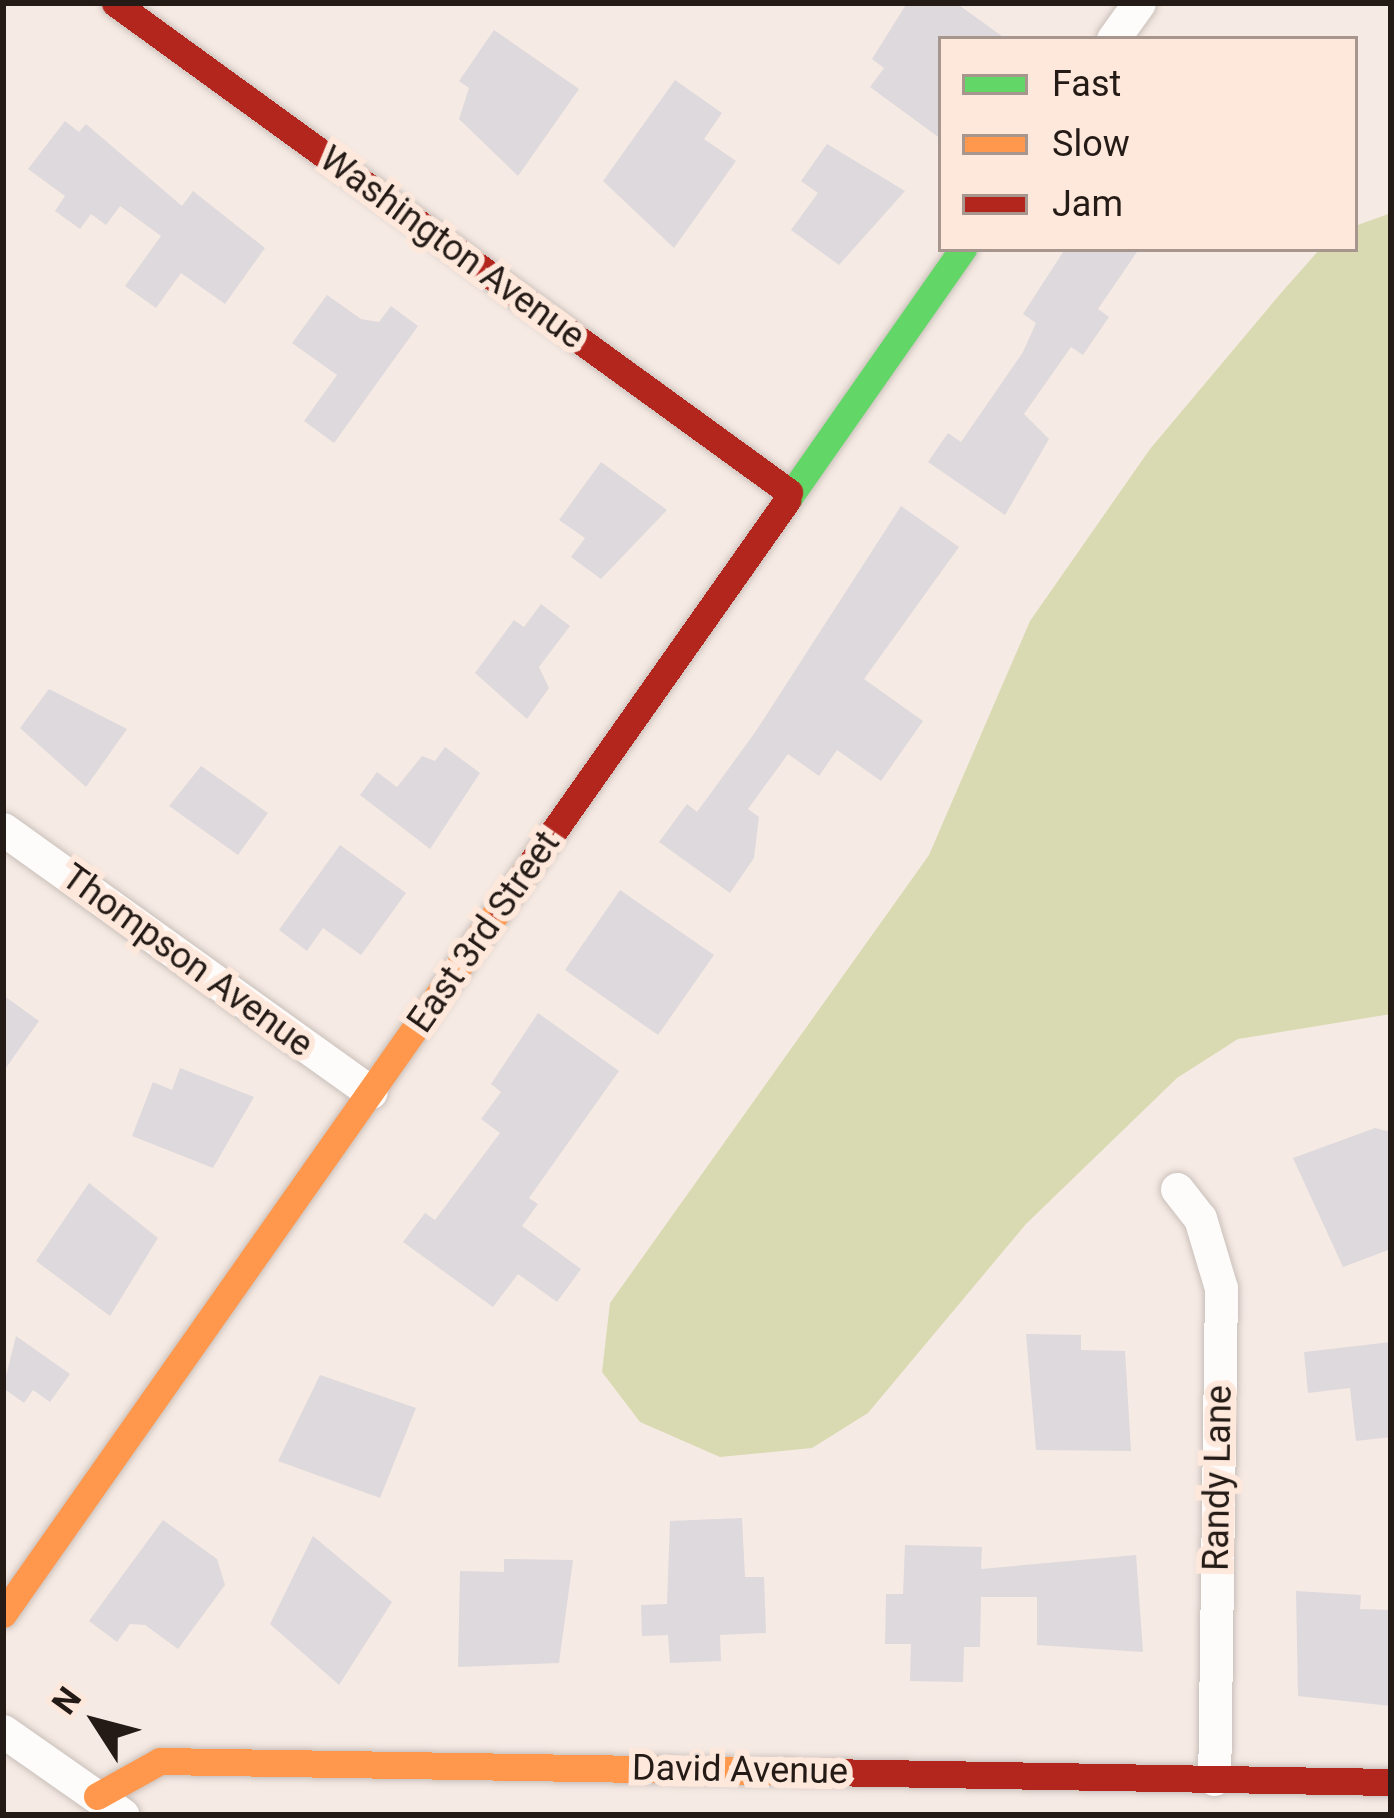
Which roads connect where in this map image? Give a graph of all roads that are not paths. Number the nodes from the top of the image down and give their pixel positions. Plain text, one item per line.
1 (115, 3) edge
2 (1139, 3) edge
3 (1115, 36) edge
4 (961, 252) edge
5 (790, 492) junction
6 (3, 829) edge
7 (371, 1092) junction
8 (1177, 1189) dead end
9 (3, 1614) edge
10 (3, 1731) edge
11 (1214, 1779) junction
12 (1391, 1782) edge
13 (110, 1805) edge

1 - 5 street, Washington Avenue
2 - 3 street
4 - 5 street, East 3rd Street
5 - 7 street, East 3rd Street
6 - 7 street, Thompson Avenue
7 - 9 street, East 3rd Street
8 - 11 street, Randy Lane
10 - 13 street
11 - 12 street, David Avenue
11 - 13 street, David Avenue

